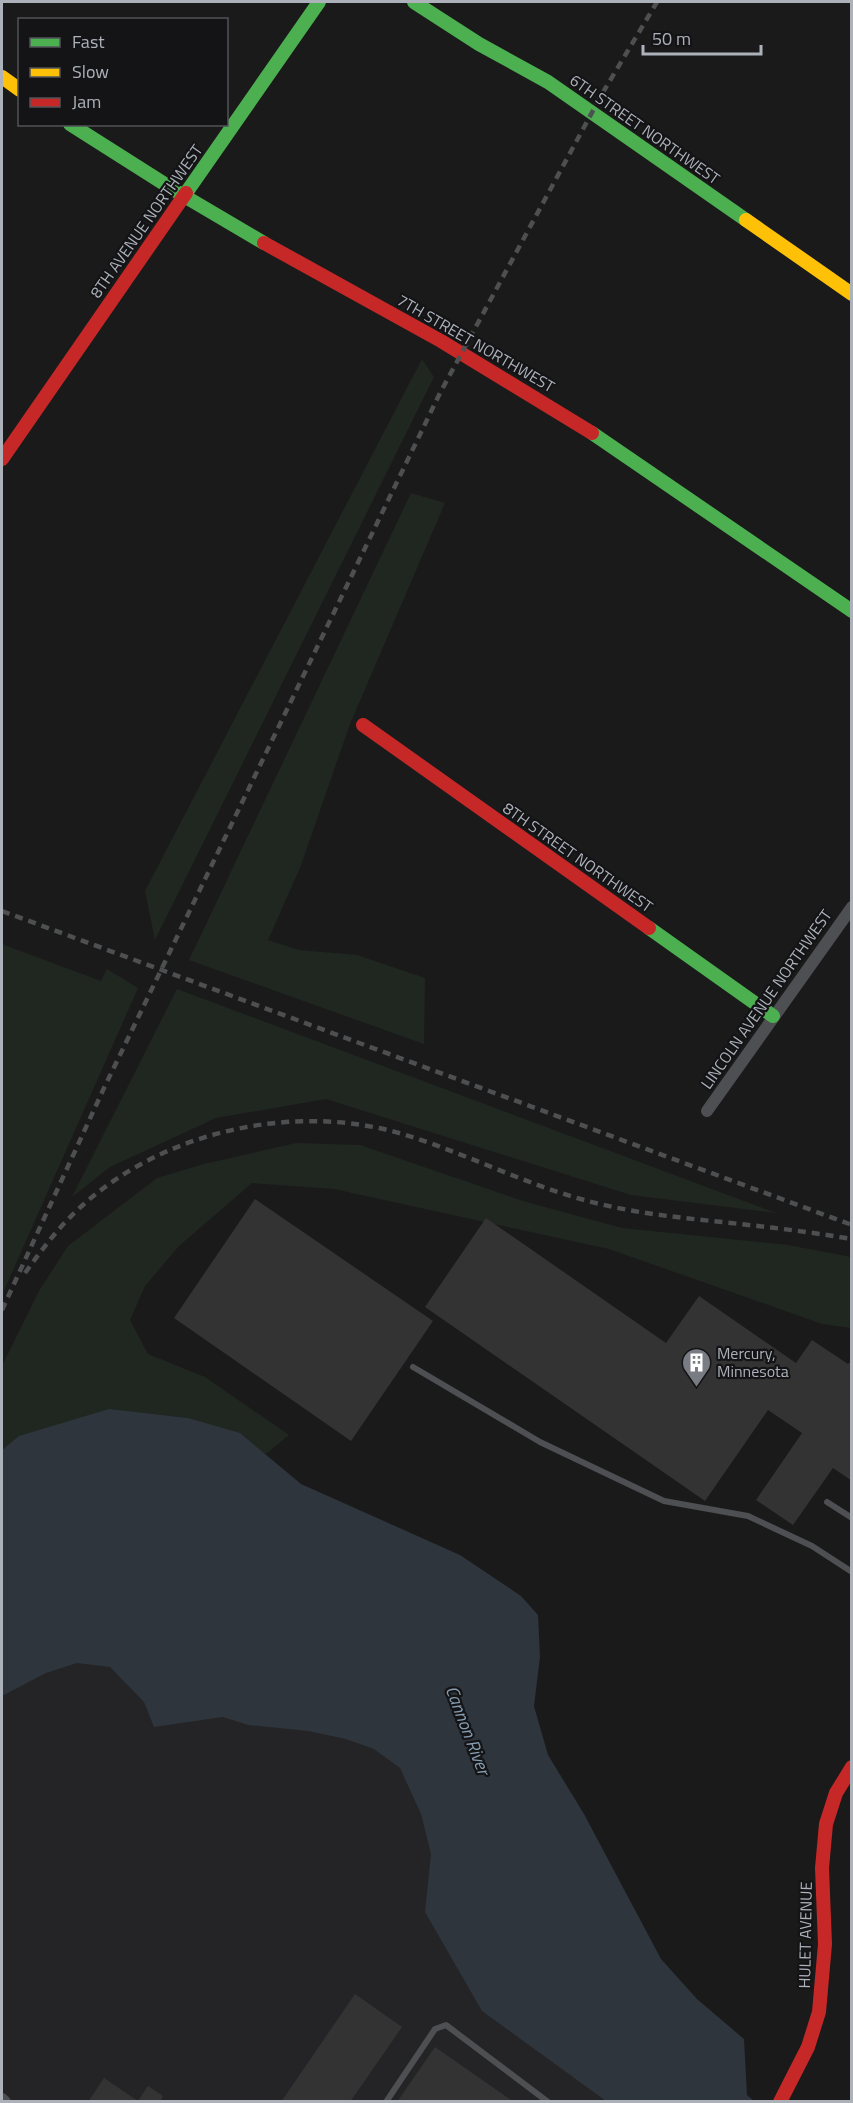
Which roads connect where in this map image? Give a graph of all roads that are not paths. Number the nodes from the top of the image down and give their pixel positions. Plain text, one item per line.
1 (319, 2) edge
2 (414, 2) edge
3 (2, 77) edge
4 (18, 89) edge
5 (73, 126) edge
6 (184, 196) junction
7 (852, 294) edge
8 (7, 440) edge
9 (2, 459) edge
10 (852, 611) edge
11 (363, 725) dead end
12 (852, 907) edge
13 (773, 1016) junction
14 (707, 1111) dead end
15 (413, 1366) dead end
16 (828, 1502) dead end
17 (852, 1518) edge
18 (852, 1572) edge
19 (852, 1767) edge
20 (386, 2102) edge
21 (548, 2102) edge
22 (780, 2102) edge

1 - 6 street, 8TH AVENUE NORTHWEST
2 - 7 street, 6TH STREET NORTHWEST
3 - 4 street
5 - 6 street, 7TH STREET NORTHWEST
6 - 8 street, 8TH AVENUE NORTHWEST
6 - 10 street, 7TH STREET NORTHWEST
8 - 9 street, 8TH AVENUE NORTHWEST
11 - 13 street, 8TH STREET NORTHWEST
12 - 13 street, LINCOLN AVENUE NORTHWEST
13 - 14 street, LINCOLN AVENUE NORTHWEST
15 - 18 lane
16 - 17 lane
19 - 22 street, HULET AVENUE
20 - 21 lane

